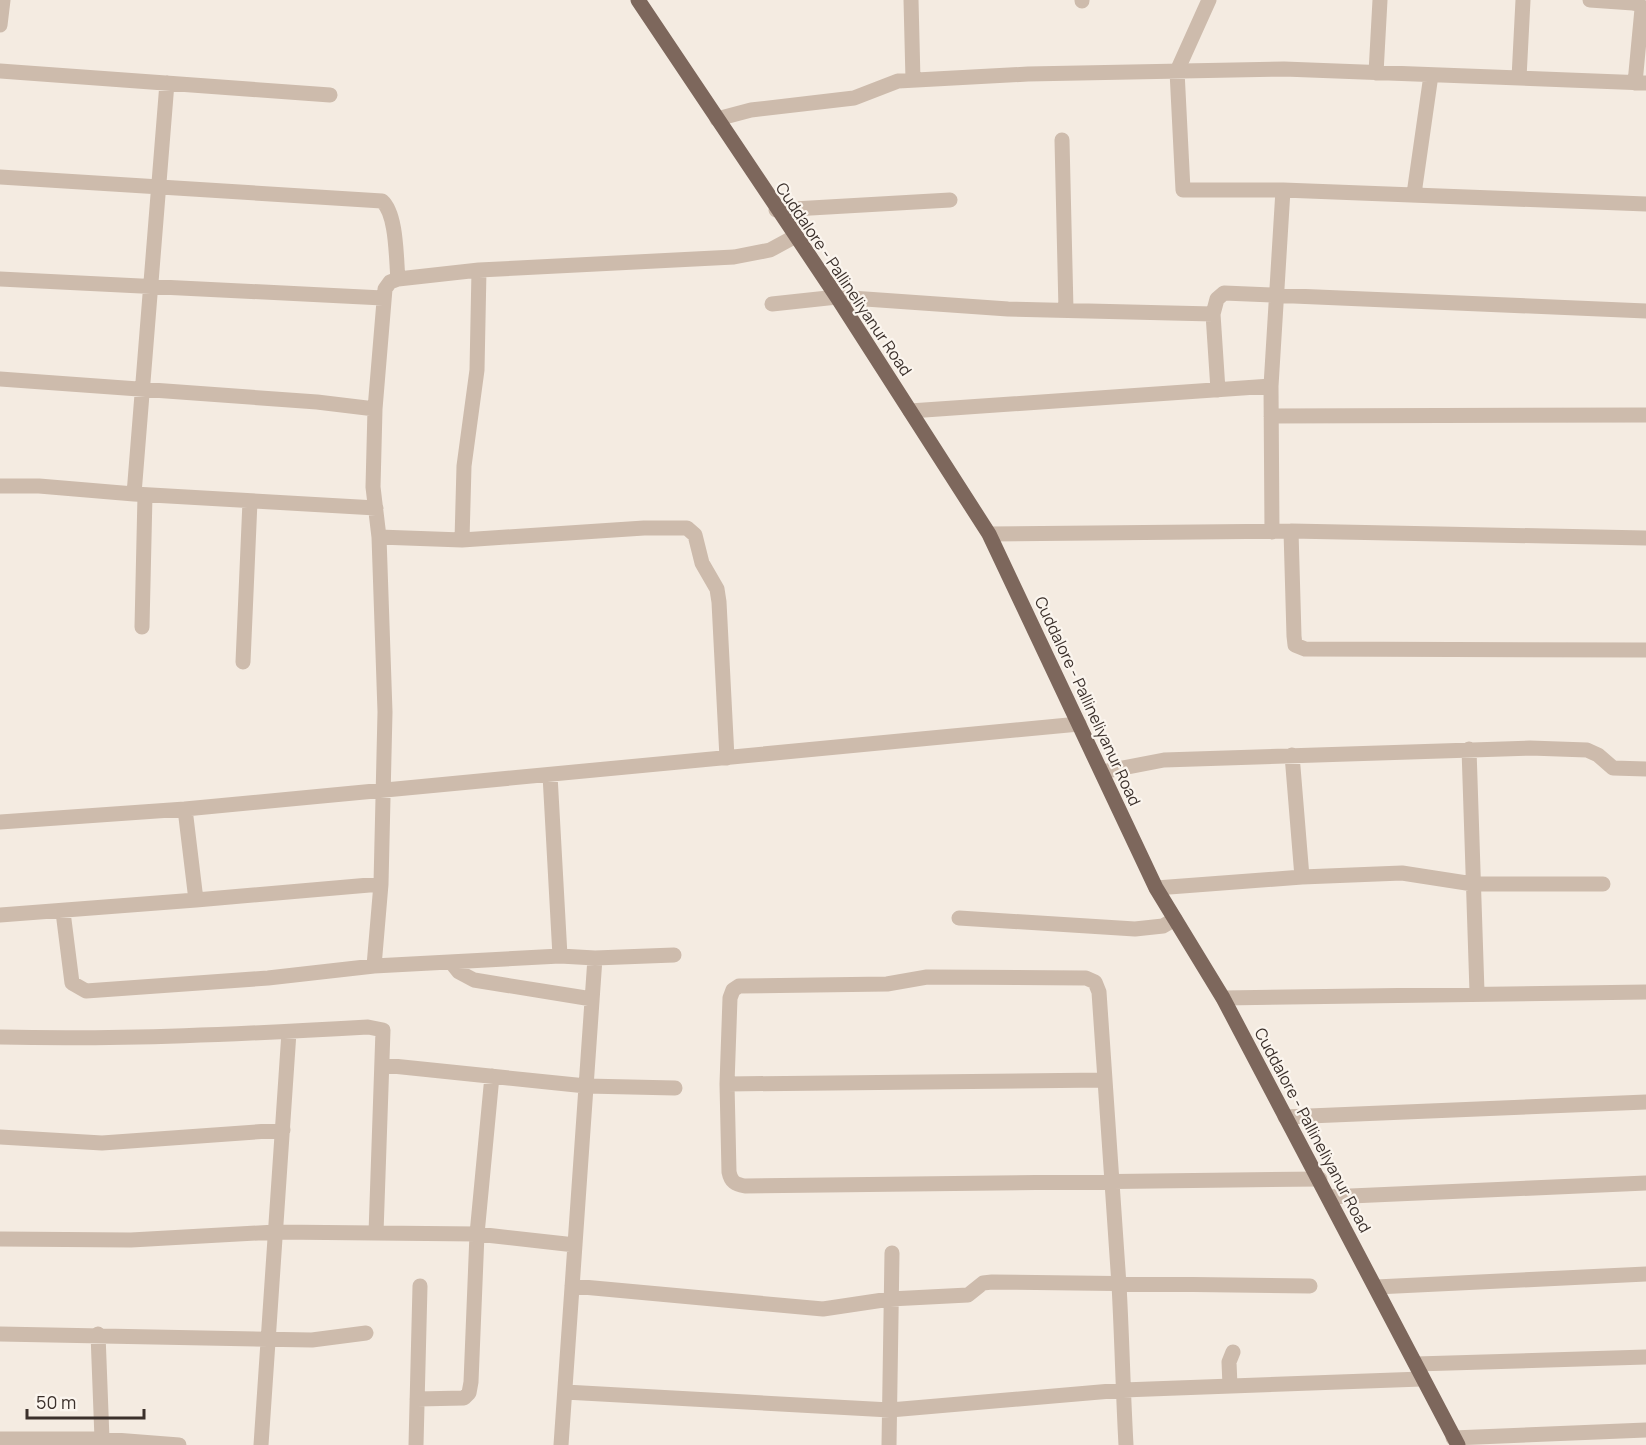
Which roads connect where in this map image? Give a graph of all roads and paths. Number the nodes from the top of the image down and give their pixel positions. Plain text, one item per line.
1 (3, 0) edge
2 (638, 0) edge
3 (911, 0) edge
4 (1209, 0) edge
5 (1380, 0) edge
6 (1523, 0) edge
7 (1590, 0) edge
8 (0, 25) edge
9 (0, 71) edge
10 (1177, 71) junction
11 (1376, 73) junction
12 (1431, 75) junction
13 (1519, 78) junction
14 (913, 80) junction
15 (167, 83) junction
16 (1640, 83) edge
17 (330, 95) dead end
18 (717, 119) junction
19 (1062, 140) dead end
20 (0, 177) edge
21 (159, 187) junction
22 (1283, 190) junction
23 (1414, 194) junction
24 (950, 200) dead end
25 (1646, 204) edge
26 (776, 210) junction
27 (794, 237) junction
28 (479, 270) junction
29 (0, 279) edge
30 (398, 279) junction
31 (149, 288) junction
32 (1275, 296) junction
33 (837, 297) junction
34 (383, 298) junction
35 (772, 304) dead end
36 (1066, 310) junction
37 (1646, 310) edge
38 (1213, 315) junction
39 (0, 380) edge
40 (1271, 386) junction
41 (141, 390) junction
42 (1218, 390) junction
43 (375, 409) junction
44 (910, 411) junction
45 (1646, 415) edge
46 (1271, 416) junction
47 (0, 486) edge
48 (140, 494) junction
49 (250, 501) junction
50 (376, 508) junction
51 (1291, 531) junction
52 (1272, 532) junction
53 (989, 534) junction
54 (379, 537) junction
55 (1646, 538) edge
56 (462, 540) junction
57 (142, 627) dead end
58 (1646, 650) edge
59 (243, 662) dead end
60 (1079, 724) junction
61 (1469, 749) junction
62 (1292, 755) junction
63 (727, 758) junction
64 (1646, 769) edge
65 (1102, 772) junction
66 (550, 775) junction
67 (382, 792) junction
68 (185, 810) junction
69 (0, 822) edge
70 (1302, 877) junction
71 (381, 884) junction
72 (1473, 884) junction
73 (1603, 884) dead end
74 (1156, 888) junction
75 (196, 900) junction
76 (63, 912) junction
77 (0, 915) edge
78 (959, 918) dead end
79 (1175, 919) junction
80 (674, 954) dead end
81 (560, 956) junction
82 (595, 958) junction
83 (451, 962) junction
84 (374, 966) junction
85 (1477, 992) junction
86 (1646, 992) edge
87 (1223, 998) junction
88 (592, 999) junction
89 (289, 1032) junction
90 (0, 1037) edge
91 (383, 1065) junction
92 (492, 1076) junction
93 (1104, 1080) junction
94 (728, 1084) junction
95 (586, 1086) junction
96 (675, 1088) dead end
97 (1646, 1102) edge
98 (1285, 1117) junction
99 (283, 1130) junction
100 (0, 1137) edge
101 (1320, 1179) junction
102 (1111, 1182) junction
103 (1646, 1183) edge
104 (1328, 1197) junction
105 (276, 1232) junction
106 (376, 1233) junction
107 (477, 1234) junction
108 (0, 1239) edge
109 (575, 1245) junction
110 (892, 1253) dead end
111 (1646, 1274) edge
112 (1119, 1285) junction
113 (420, 1286) dead end
114 (572, 1286) junction
115 (1310, 1286) dead end
116 (1376, 1287) junction
117 (890, 1299) junction
118 (366, 1333) dead end
119 (0, 1334) edge
120 (98, 1334) junction
121 (268, 1337) junction
122 (1233, 1352) dead end
123 (1646, 1358) edge
124 (1416, 1364) junction
125 (1422, 1379) junction
126 (1230, 1386) junction
127 (1123, 1390) junction
128 (565, 1392) junction
129 (417, 1399) junction
130 (890, 1410) junction
131 (1646, 1430) edge
132 (0, 1439) edge
133 (101, 1442) edge
134 (1456, 1442) edge
135 (179, 1445) edge
136 (261, 1445) edge
137 (416, 1445) edge
138 (561, 1445) edge
139 (890, 1445) edge
140 (1126, 1445) edge

1 - 8 street
2 - 18 main road, Cuddalore - Pallineliyanur Road
3 - 14 street
4 - 10 street
5 - 11 street
6 - 13 street
7 - 16 street
9 - 15 street
10 - 11 street
10 - 14 street
10 - 22 street
11 - 12 street
12 - 13 street
12 - 23 street
13 - 16 street
14 - 18 street
15 - 17 street
15 - 21 street
18 - 26 main road, Cuddalore - Pallineliyanur Road
19 - 36 street
20 - 21 street
21 - 30 street
21 - 31 street
22 - 23 street
22 - 32 street
23 - 25 street
24 - 26 street
26 - 27 main road, Cuddalore - Pallineliyanur Road
27 - 28 street
27 - 33 main road, Cuddalore - Pallineliyanur Road
28 - 30 street
28 - 56 street
29 - 31 street
30 - 34 street
31 - 34 street
31 - 41 street
32 - 37 street
32 - 38 street
32 - 40 street
33 - 35 street
33 - 36 street
33 - 44 main road, Cuddalore - Pallineliyanur Road
34 - 43 street
36 - 38 street
38 - 42 street
39 - 41 street
40 - 42 street
40 - 46 street
41 - 43 street
41 - 48 street
42 - 44 street
43 - 50 street
44 - 53 main road, Cuddalore - Pallineliyanur Road
45 - 46 street
46 - 52 street
47 - 48 street
48 - 49 street
48 - 57 street
49 - 50 street
49 - 59 street
50 - 54 street
51 - 52 street
51 - 55 street
51 - 58 street
52 - 53 street
53 - 60 main road, Cuddalore - Pallineliyanur Road
54 - 56 street
54 - 67 street
56 - 63 street
60 - 63 street
60 - 65 main road, Cuddalore - Pallineliyanur Road
61 - 62 street
61 - 64 street
61 - 72 street
62 - 65 street
62 - 70 street
63 - 66 street
65 - 74 main road, Cuddalore - Pallineliyanur Road
66 - 67 street
66 - 81 street
67 - 68 street
67 - 71 street
68 - 69 street
68 - 75 street
70 - 72 street
70 - 74 street
71 - 75 street
71 - 84 street
72 - 73 street
72 - 85 street
74 - 79 main road, Cuddalore - Pallineliyanur Road
75 - 76 street
76 - 77 street
76 - 84 street
78 - 79 street
79 - 87 main road, Cuddalore - Pallineliyanur Road
80 - 82 street
81 - 82 street
81 - 83 street
82 - 88 street
83 - 84 street
83 - 88 street
85 - 86 street
85 - 87 street
87 - 98 main road, Cuddalore - Pallineliyanur Road
88 - 95 street
89 - 90 street
89 - 91 street
89 - 99 street
91 - 92 street
91 - 106 street
92 - 95 street
92 - 107 street
93 - 94 street
93 - 94 street
93 - 102 street
94 - 102 street
95 - 96 street
95 - 109 street
97 - 98 street
98 - 101 main road, Cuddalore - Pallineliyanur Road
99 - 100 street
99 - 105 street
101 - 102 street
101 - 104 main road, Cuddalore - Pallineliyanur Road
102 - 112 street
103 - 104 street
104 - 116 main road, Cuddalore - Pallineliyanur Road
105 - 106 street
105 - 108 street
105 - 121 street
106 - 107 street
107 - 109 street
107 - 129 street
109 - 114 street
110 - 117 street
111 - 116 street
112 - 115 street
112 - 117 street
112 - 127 street
113 - 129 street
114 - 117 street
114 - 128 street
116 - 124 main road, Cuddalore - Pallineliyanur Road
117 - 130 street
118 - 121 street
119 - 120 street
120 - 121 street
120 - 133 street
121 - 136 street
122 - 126 street
123 - 124 street
124 - 125 main road, Cuddalore - Pallineliyanur Road
125 - 126 street
125 - 134 main road, Cuddalore - Pallineliyanur Road
126 - 127 street
127 - 130 street
127 - 140 street
128 - 130 street
128 - 138 street
129 - 137 street
130 - 139 street
131 - 134 street
132 - 133 street
133 - 135 street

